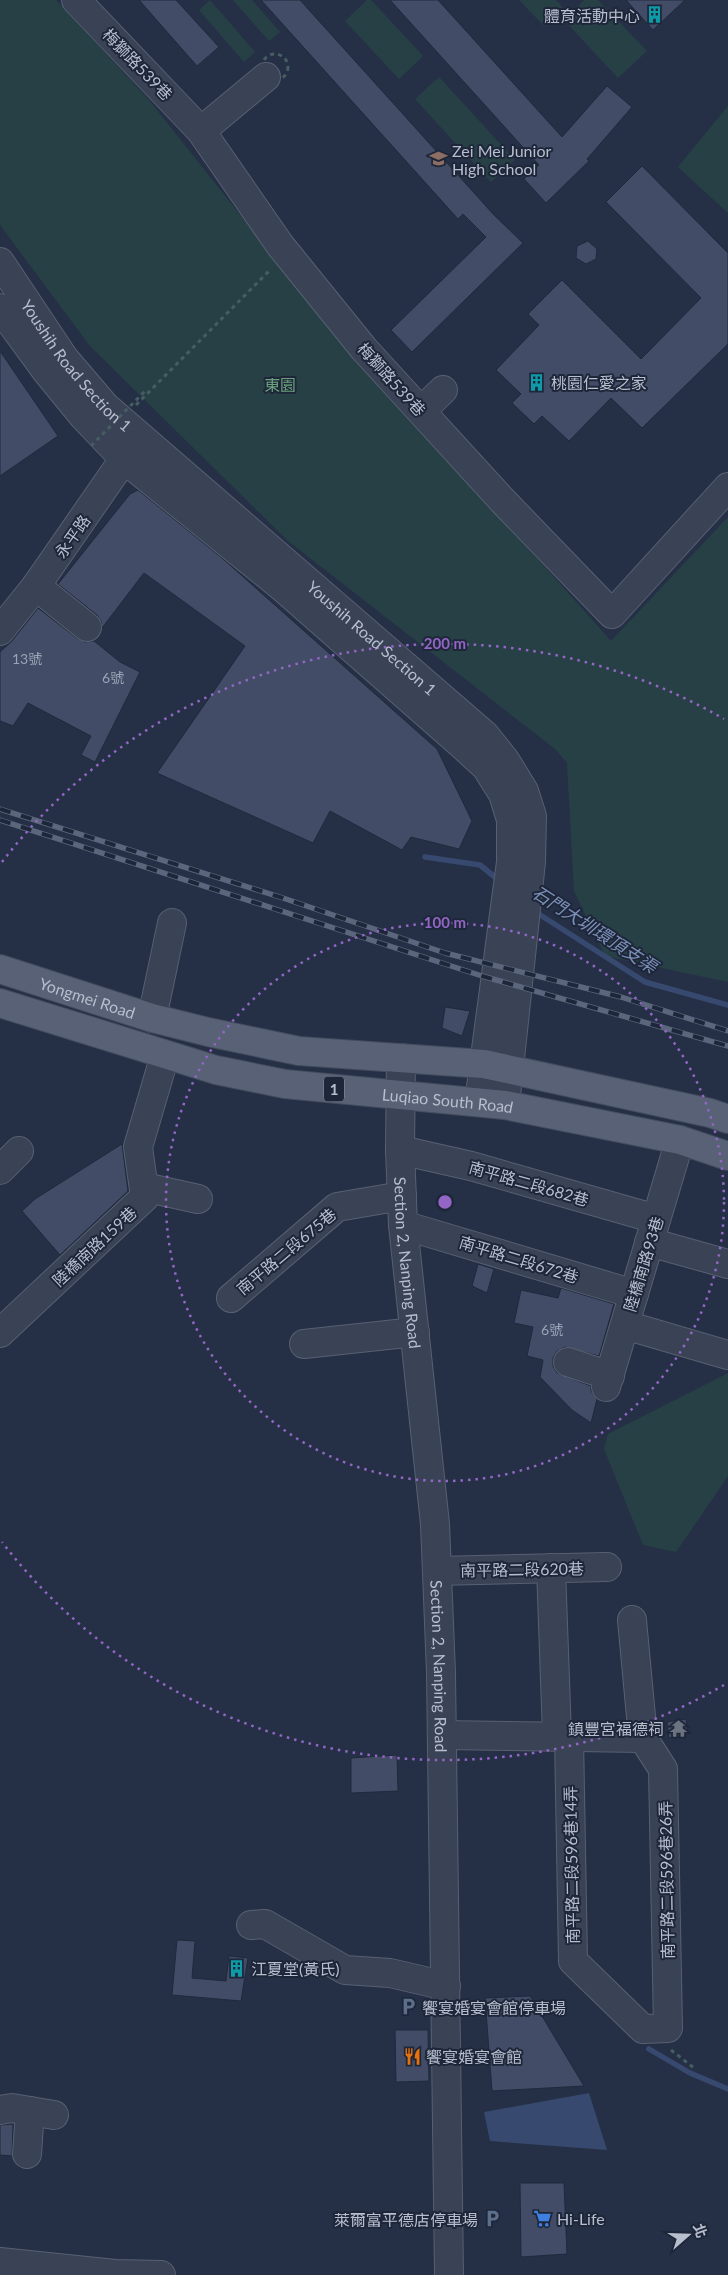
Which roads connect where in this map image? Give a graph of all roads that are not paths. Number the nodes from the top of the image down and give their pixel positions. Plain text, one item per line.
1 (76, 0) edge
2 (266, 77) dead end
3 (201, 131) junction
4 (0, 262) edge
5 (0, 308) edge
6 (442, 390) dead end
7 (421, 411) junction
8 (142, 439) junction
9 (124, 459) junction
10 (728, 487) edge
11 (36, 586) junction
12 (87, 627) dead end
13 (0, 631) edge
14 (172, 923) dead end
15 (0, 969) edge
16 (0, 1003) edge
17 (164, 1020) junction
18 (165, 1055) junction
19 (401, 1058) junction
20 (497, 1067) junction
21 (401, 1095) junction
22 (492, 1103) junction
23 (728, 1119) edge
24 (680, 1140) junction
25 (400, 1150) junction
26 (19, 1151) dead end
27 (728, 1156) edge
28 (0, 1170) edge
29 (144, 1187) junction
30 (402, 1196) junction
31 (198, 1199) dead end
32 (403, 1225) junction
33 (653, 1231) junction
34 (728, 1264) edge
35 (634, 1294) junction
36 (231, 1298) dead end
37 (625, 1325) junction
38 (415, 1332) junction
39 (0, 1333) edge
40 (304, 1344) dead end
41 (728, 1354) edge
42 (568, 1362) dead end
43 (607, 1567) dead end
44 (551, 1568) junction
45 (437, 1571) junction
46 (632, 1620) dead end
47 (442, 1735) junction
48 (563, 1736) junction
49 (643, 1738) junction
50 (251, 1925) dead end
51 (446, 1986) junction
52 (668, 2028) joint
53 (0, 2110) edge
54 (27, 2154) dead end
55 (0, 2262) edge
56 (161, 2275) edge
57 (449, 2275) edge

1 - 3 street, 梅獅路539巷
2 - 3 street
3 - 7 street, 梅獅路539巷
4 - 8 street, Youshih Road Section 1
5 - 9 street, Youshih Road Section 1
6 - 7 street
7 - 10 street, 梅獅路539巷
8 - 9 street, 永平路
8 - 20 street, Youshih Road Section 1
9 - 11 street, 永平路
9 - 20 street, Youshih Road Section 1
11 - 12 street
11 - 13 street, 永平路
14 - 17 street
15 - 17 main road, Yongmei Road / 1
16 - 18 main road, Yongmei Road / 1
17 - 19 main road, 1
18 - 21 main road, Luqiao South Road / 1
18 - 29 street, 陸橋南路159巷
19 - 20 main road, 1
19 - 21 street, Section 2, Nanping Road
20 - 22 street, Youshih Road Section 1
20 - 23 main road, 1
21 - 22 main road, Luqiao South Road / 1
21 - 25 street, Section 2, Nanping Road
22 - 24 main road, Luqiao South Road / 1
24 - 27 main road, Luqiao South Road / 1
24 - 33 street, 陸橋南路93巷
25 - 30 street, Section 2, Nanping Road
25 - 33 street, 南平路二段682巷
26 - 28 street
29 - 31 street
29 - 39 street, 陸橋南路159巷
30 - 32 street, Section 2, Nanping Road
30 - 36 street, 南平路二段675巷
32 - 35 street, 南平路二段672巷
32 - 38 street, Section 2, Nanping Road
33 - 34 street, 南平路二段682巷
33 - 35 street, 陸橋南路93巷
35 - 37 street, 陸橋南路93巷
37 - 41 street
37 - 42 street, 陸橋南路93巷
38 - 40 street
38 - 45 street, Section 2, Nanping Road
43 - 44 street, 南平路二段620巷
44 - 45 street, 南平路二段620巷
44 - 48 street, 南平路二段596巷14弄
45 - 47 street, Section 2, Nanping Road
46 - 49 street
47 - 48 street
47 - 51 street, Section 2, Nanping Road
48 - 49 street
48 - 52 street, 南平路二段596巷14弄
49 - 52 street, 南平路二段596巷26弄
50 - 51 street
51 - 57 street, Section 2, Nanping Road
53 - 54 street
55 - 56 street

